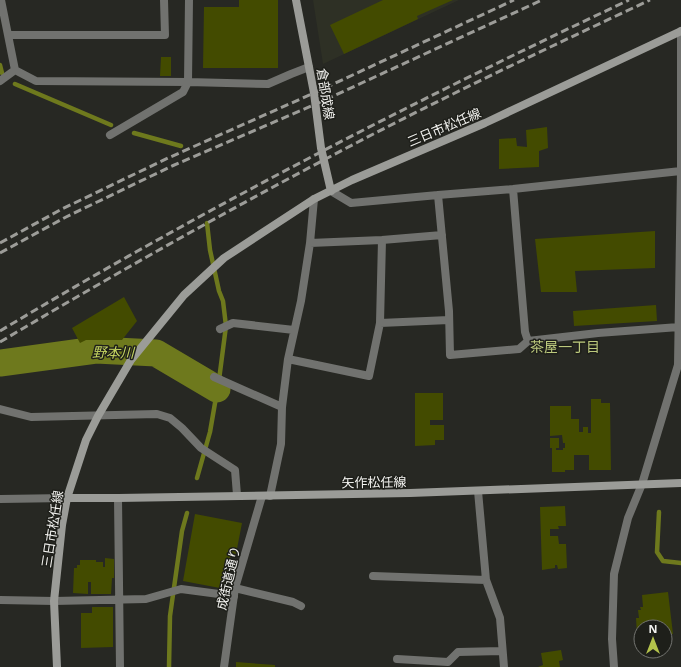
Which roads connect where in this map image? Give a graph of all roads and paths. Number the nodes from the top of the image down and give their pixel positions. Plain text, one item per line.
1 (1, 0) edge
2 (164, 0) edge
3 (189, 0) edge
4 (296, 0) edge
5 (681, 31) edge
6 (9, 35) junction
7 (309, 67) junction
8 (15, 70) junction
9 (0, 81) edge
10 (188, 82) junction
11 (110, 135) dead end
12 (681, 167) edge
13 (513, 189) junction
14 (331, 191) junction
15 (438, 195) junction
16 (314, 199) junction
17 (442, 235) junction
18 (382, 240) junction
19 (310, 244) junction
20 (449, 320) junction
21 (380, 323) junction
22 (679, 327) junction
23 (220, 328) dead end
24 (294, 330) junction
25 (528, 341) junction
26 (288, 359) junction
27 (680, 365) edge
28 (214, 377) dead end
29 (282, 407) junction
30 (0, 409) edge
31 (98, 416) junction
32 (681, 483) edge
33 (642, 484) junction
34 (478, 491) junction
35 (237, 495) junction
36 (266, 496) junction
37 (68, 498) junction
38 (118, 498) junction
39 (0, 500) edge
40 (373, 576) dead end
41 (486, 580) junction
42 (235, 592) junction
43 (0, 600) edge
44 (120, 600) junction
45 (54, 602) junction
46 (301, 606) dead end
47 (502, 651) junction
48 (397, 659) dead end
49 (57, 667) edge
50 (120, 667) edge
51 (224, 667) edge
52 (504, 667) edge
53 (614, 667) edge

1 - 6 street
2 - 6 street
3 - 10 street
4 - 7 main road, 倉部成線
5 - 12 street
5 - 14 main road, 三日市松任線
6 - 8 street
7 - 10 street
7 - 14 main road, 倉部成線
8 - 9 street
8 - 10 street
10 - 11 street
12 - 13 street
12 - 22 street
13 - 15 street
13 - 25 street
14 - 15 street
14 - 16 main road, 三日市松任線
15 - 17 street
16 - 19 street, 成街道通り
16 - 31 main road, 三日市松任線
17 - 18 street
17 - 20 street
18 - 19 street
18 - 21 street
19 - 24 street, 成街道通り
20 - 21 street
20 - 25 street
21 - 26 street
22 - 25 street
22 - 27 street
23 - 24 street
24 - 26 street, 成街道通り
26 - 29 street, 成街道通り
27 - 33 street
28 - 29 street
29 - 36 street, 成街道通り
30 - 31 street
31 - 35 street
31 - 37 main road, 三日市松任線
32 - 33 main road, 矢作松任線
33 - 34 main road, 矢作松任線
33 - 53 street
34 - 36 main road, 矢作松任線
34 - 41 street
35 - 36 main road, 矢作松任線
35 - 38 main road, 矢作松任線
36 - 42 street, 成街道通り
37 - 38 main road, 矢作松任線
37 - 39 street
37 - 45 main road, 三日市松任線
38 - 44 street
40 - 41 street
41 - 47 street
42 - 44 street
42 - 46 street
42 - 51 street, 成街道通り
43 - 45 street
44 - 45 street
44 - 50 street
45 - 49 main road, 三日市松任線
47 - 48 street
47 - 52 street

